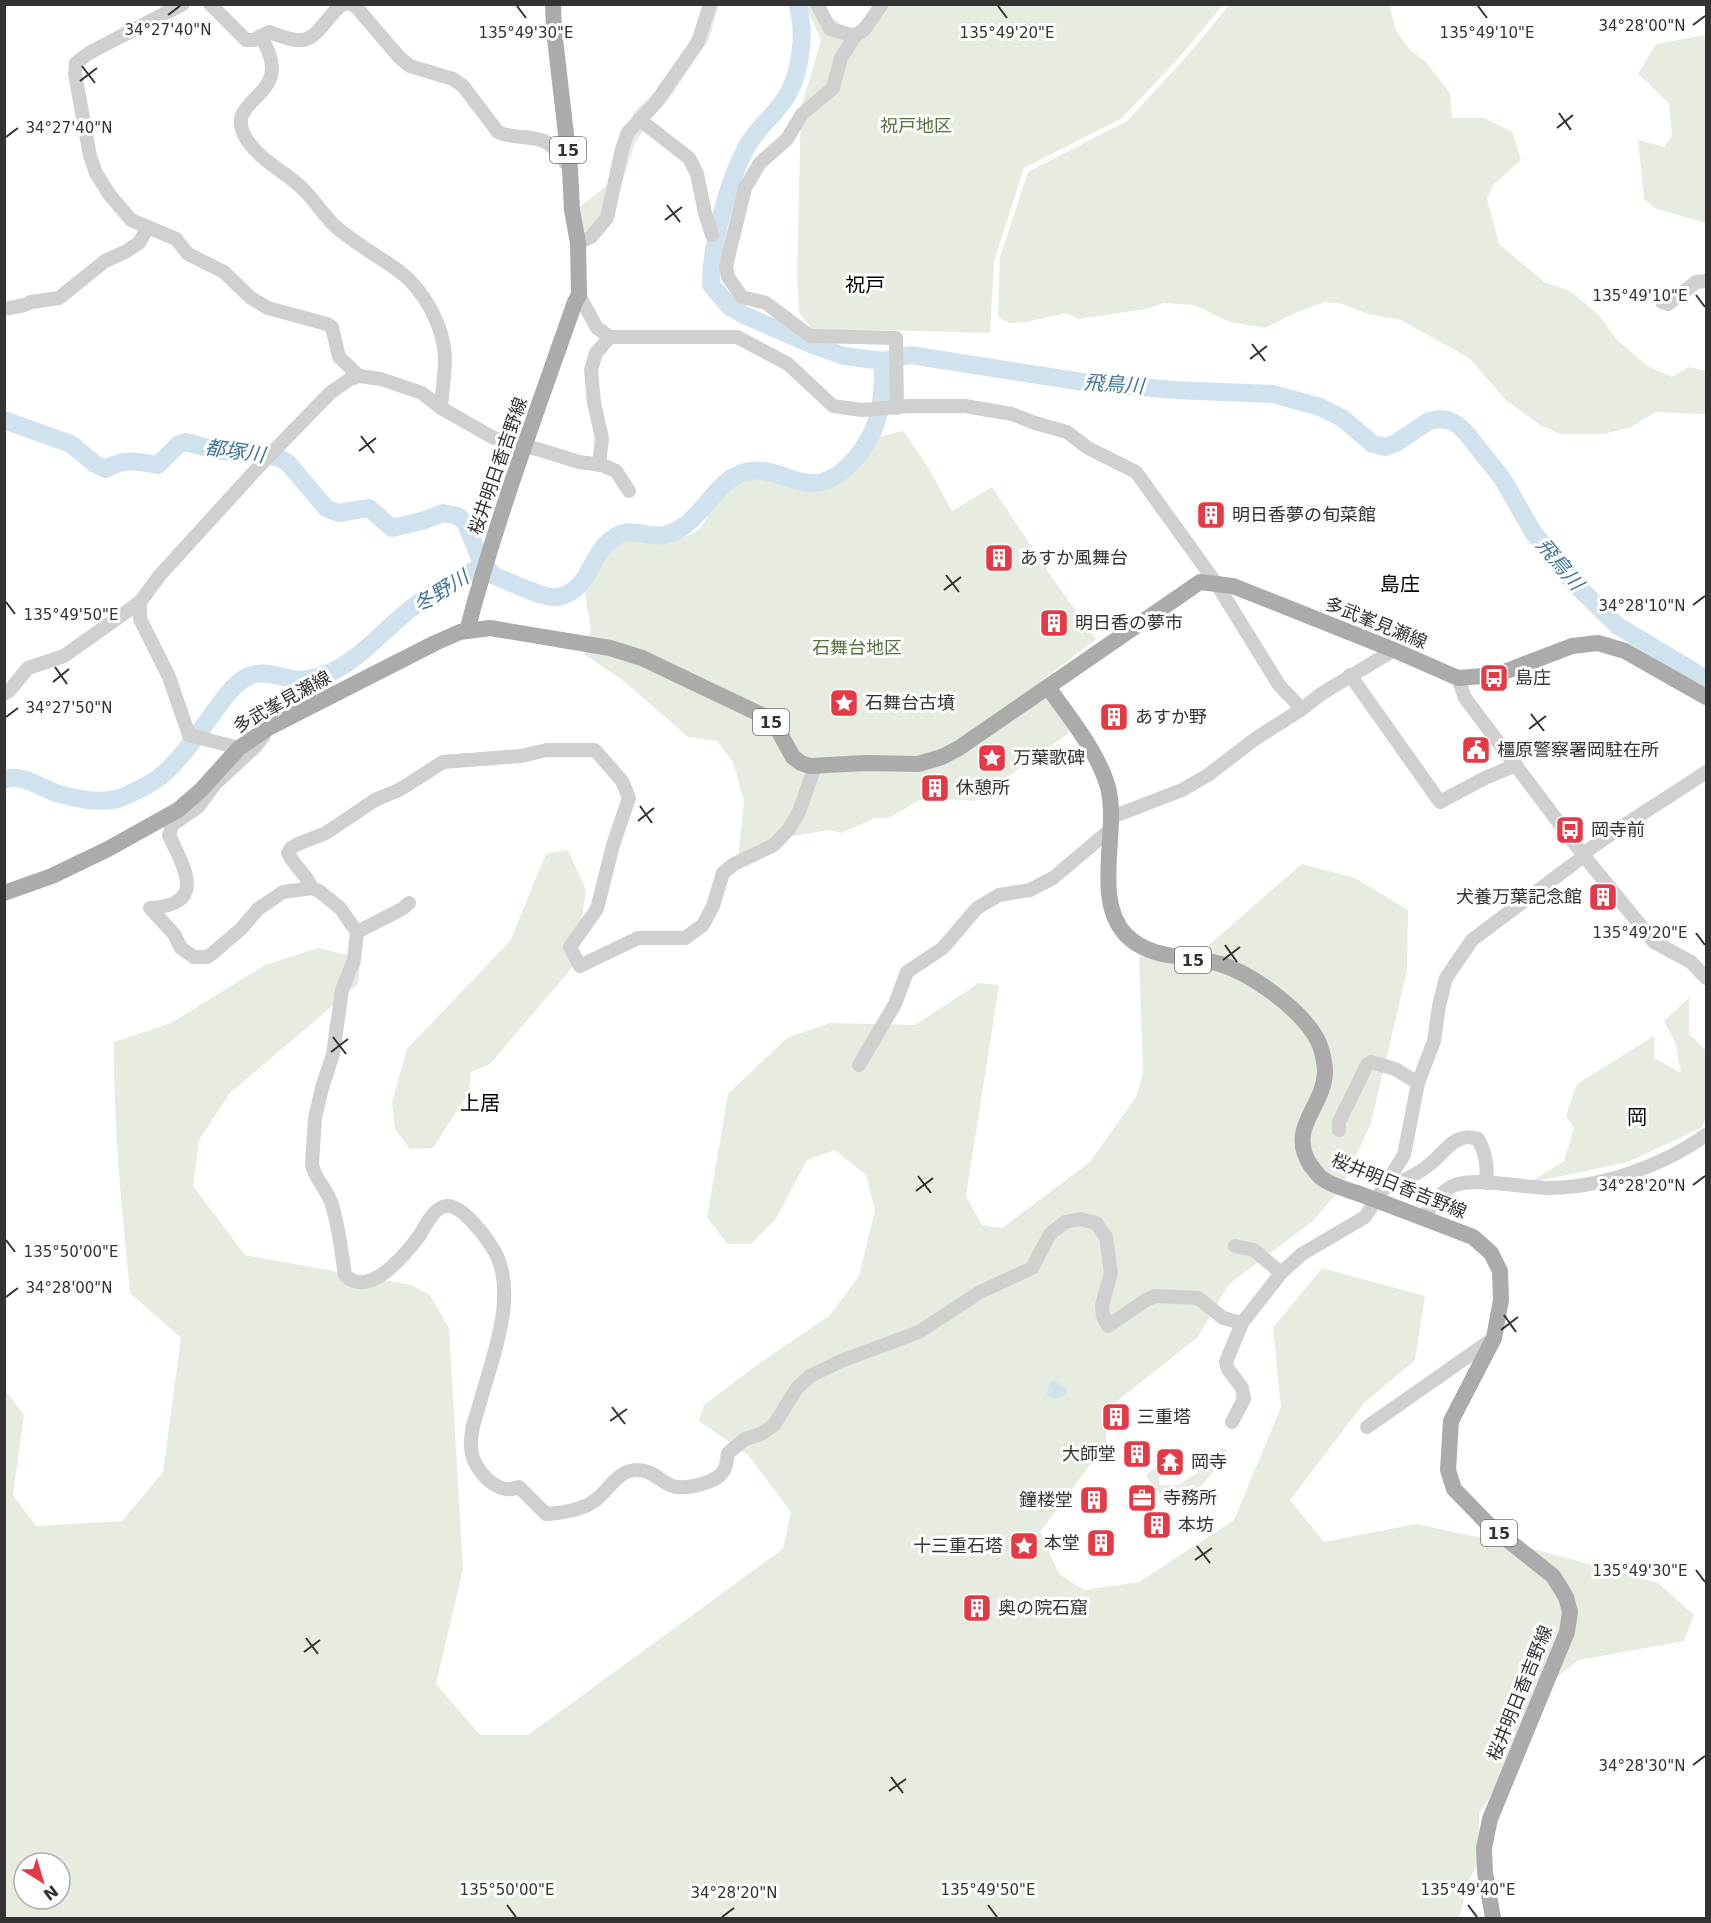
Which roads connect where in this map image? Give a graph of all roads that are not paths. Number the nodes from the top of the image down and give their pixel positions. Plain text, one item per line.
1 (183, 4) edge
2 (210, 4) edge
3 (343, 4) edge
4 (349, 4) edge
5 (554, 4) edge
6 (710, 4) edge
7 (817, 4) edge
8 (882, 4) edge
9 (260, 36) junction
10 (855, 36) junction
11 (640, 120) junction
12 (570, 169) junction
13 (148, 227) junction
14 (712, 235) dead end
15 (578, 243) junction
16 (1707, 281) edge
17 (579, 295) junction
18 (1662, 302) dead end
19 (4, 309) edge
20 (610, 338) junction
21 (359, 376) junction
22 (441, 408) junction
23 (897, 408) junction
24 (525, 447) junction
25 (599, 465) junction
26 (629, 490) dead end
27 (1215, 584) junction
28 (141, 602) junction
29 (467, 631) junction
30 (1394, 650) junction
31 (1350, 675) junction
32 (1458, 678) junction
33 (1048, 687) junction
34 (4, 694) edge
35 (1707, 697) edge
36 (1302, 709) junction
37 (270, 728) junction
38 (239, 748) junction
39 (1516, 765) junction
40 (815, 766) junction
41 (1707, 772) edge
42 (1111, 824) junction
43 (1583, 855) junction
44 (312, 888) junction
45 (4, 893) edge
46 (409, 903) dead end
47 (357, 932) junction
48 (1707, 978) edge
49 (859, 1065) dead end
50 (1418, 1083) junction
51 (1339, 1130) dead end
52 (1707, 1135) edge
53 (1486, 1183) junction
54 (1383, 1196) junction
55 (1423, 1217) junction
56 (1235, 1246) dead end
57 (1281, 1273) junction
58 (1242, 1323) junction
59 (1494, 1338) junction
60 (1232, 1422) dead end
61 (1367, 1427) dead end
62 (1493, 1918) edge

1 - 13 street
2 - 9 street
3 - 9 street
4 - 12 street
5 - 12 main road, 桜井明日香吉野線 / 15
6 - 11 street
7 - 10 street
8 - 10 street
9 - 22 street
10 - 23 street
11 - 14 street
11 - 15 street
12 - 15 main road, 桜井明日香吉野線 / 15
13 - 19 street
13 - 21 street
15 - 17 main road, 桜井明日香吉野線 / 15
16 - 18 street
17 - 20 street
17 - 24 main road, 桜井明日香吉野線 / 15
20 - 23 street
20 - 25 street
21 - 22 street
21 - 28 street
22 - 24 street
23 - 27 street
24 - 25 street
24 - 29 main road, 桜井明日香吉野線 / 15
25 - 26 street
27 - 30 main road, 多武峯見瀬線
27 - 33 main road, 多武峯見瀬線
27 - 36 street
28 - 34 street
28 - 38 street
29 - 37 main road, 多武峯見瀬線
29 - 40 main road, 15
30 - 31 street
30 - 32 main road, 多武峯見瀬線
31 - 36 street
31 - 39 street
32 - 35 main road, 多武峯見瀬線
32 - 39 street
33 - 40 main road
33 - 42 main road, 桜井明日香吉野線 / 15
36 - 42 street
37 - 38 main road, 多武峯見瀬線
37 - 44 street
38 - 45 main road, 多武峯見瀬線
39 - 43 street
40 - 44 street
41 - 43 street
42 - 49 street
42 - 54 main road, 桜井明日香吉野線 / 15, bridge
43 - 48 street
43 - 50 street
44 - 47 street
46 - 47 street
47 - 58 street
50 - 51 street
50 - 54 street
52 - 53 street
53 - 54 street
53 - 55 street
54 - 55 main road, 桜井明日香吉野線 / 15
54 - 57 street
55 - 59 main road, 桜井明日香吉野線 / 15
56 - 57 street
57 - 58 street
58 - 60 street
59 - 61 street
59 - 62 main road, 桜井明日香吉野線 / 15

